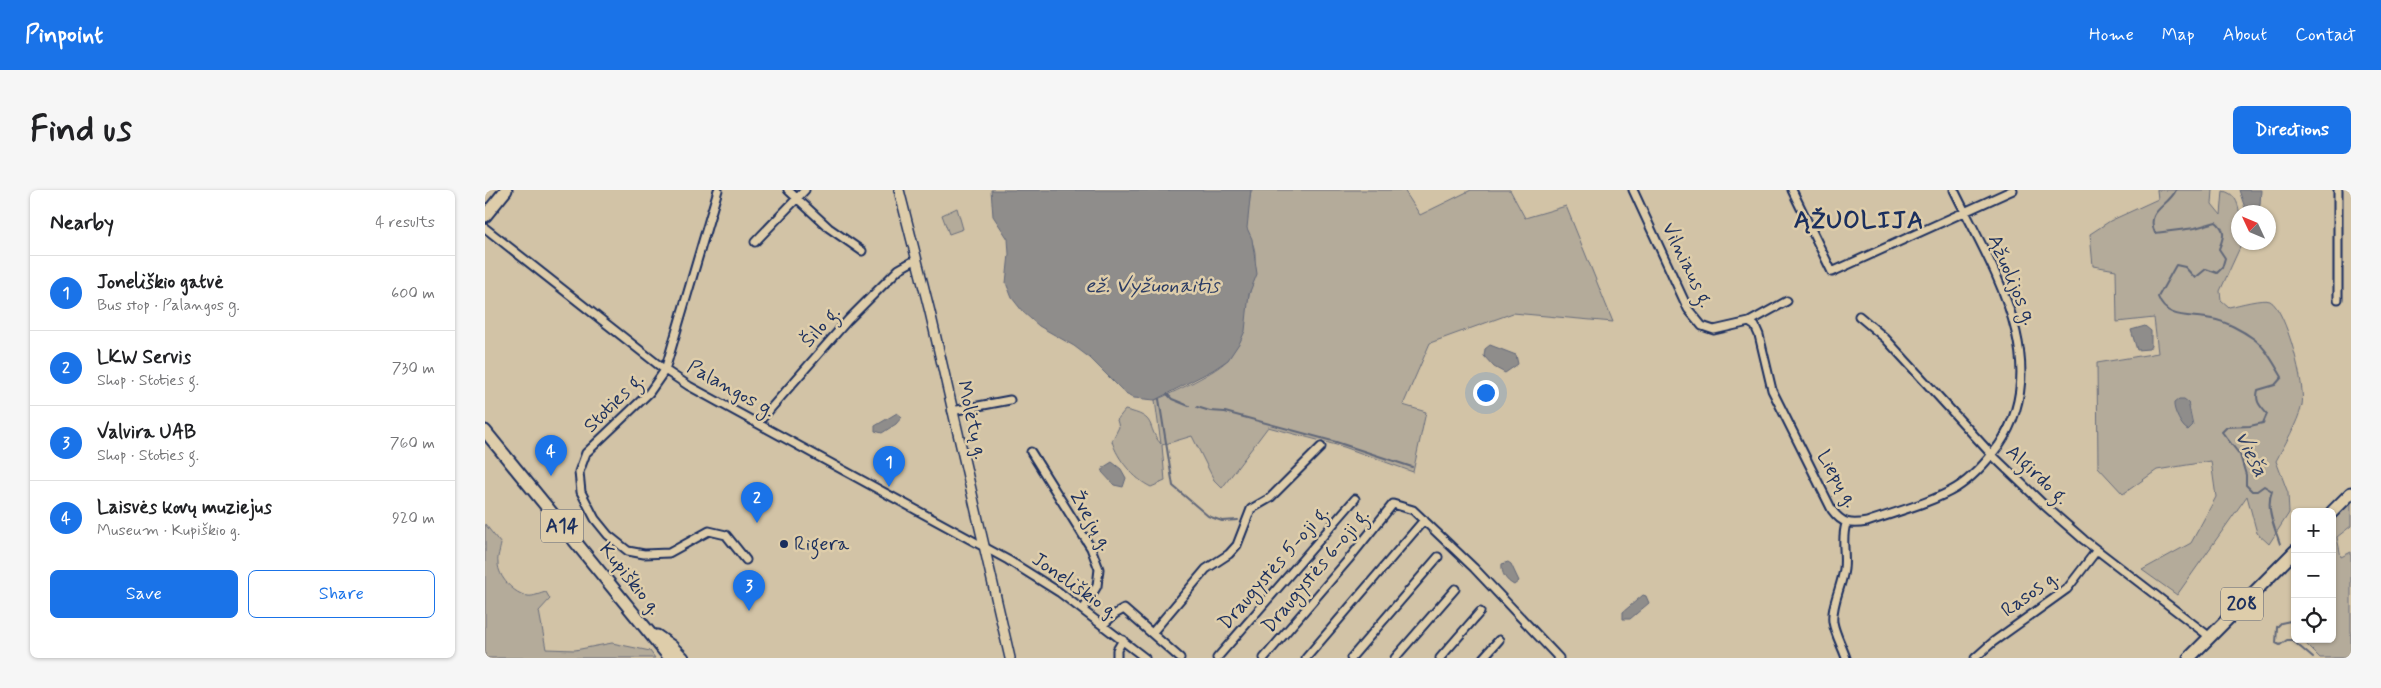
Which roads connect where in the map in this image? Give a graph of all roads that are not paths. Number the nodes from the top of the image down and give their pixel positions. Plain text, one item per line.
1 (506, 190) edge
2 (718, 190) edge
3 (788, 190) edge
4 (805, 190) edge
5 (899, 190) edge
6 (1633, 190) edge
7 (1791, 190) edge
8 (1954, 190) edge
9 (2013, 190) edge
10 (2338, 190) edge
11 (797, 198) junction
12 (1965, 212) junction
13 (485, 216) edge
14 (485, 228) edge
15 (755, 242) dead end
16 (862, 251) dead end
17 (915, 260) junction
18 (2338, 299) dead end
19 (1787, 301) dead end
20 (1859, 316) dead end
21 (1749, 322) junction
22 (665, 370) junction
23 (1010, 400) dead end
24 (953, 411) junction
25 (758, 422) junction
26 (485, 431) edge
27 (1321, 447) dead end
28 (1031, 452) dead end
29 (1992, 455) junction
30 (2351, 493) edge
31 (1355, 499) dead end
32 (2336, 508) edge
33 (1424, 520) junction
34 (1846, 524) junction
35 (983, 546) junction
36 (2097, 550) junction
37 (2293, 553) edge
38 (1438, 557) dead end
39 (746, 560) dead end
40 (1455, 589) dead end
41 (1083, 610) junction
42 (1480, 612) dead end
43 (1103, 625) junction
44 (645, 627) junction
45 (1152, 633) junction
46 (2210, 637) junction
47 (1123, 640) junction
48 (1499, 640) dead end
49 (670, 658) edge
50 (683, 658) edge
51 (1010, 658) edge
52 (1117, 658) edge
53 (1145, 658) edge
54 (1180, 658) edge
55 (1217, 658) edge
56 (1263, 658) edge
57 (1306, 658) edge
58 (1351, 658) edge
59 (1395, 658) edge
60 (1440, 658) edge
61 (1483, 658) edge
62 (1559, 658) edge
63 (1846, 658) edge
64 (1975, 658) edge
65 (2189, 658) edge

1 - 13 main road
2 - 22 street, Stoties g.
3 - 11 street
4 - 11 street
5 - 17 street, Molėtų g.
6 - 21 street, Vilniaus g.
7 - 12 street
8 - 12 street, Ąžuolijos g.
9 - 12 street
10 - 18 street
11 - 15 street
11 - 16 street
12 - 29 street, Ąžuolijos g.
14 - 22 street, Palangos g.
17 - 24 street, Molėtų g.
17 - 25 street, Šilo g.
19 - 21 street
20 - 29 street, Algirdo g.
21 - 34 street, Liepų g.
22 - 25 street, Palangos g.
22 - 39 street, Stoties g.
23 - 24 street
24 - 35 street, Molėtų g.
25 - 35 street, Palangos g.
26 - 44 main road, Kupiškio g. / A14
27 - 45 street
28 - 41 street, Žvejų g.
29 - 34 street, Ąžuolijos g.
29 - 36 street, Algirdo g.
30 - 32 main road
31 - 55 street, Draugystės 5-oji g.
33 - 56 street, Draugystės 6-oji g.
33 - 57 street
33 - 62 street
34 - 63 street, Liepų g.
35 - 41 street, Joneliškio g.
35 - 51 street, Molėtų g.
36 - 46 street, Algirdo g.
36 - 64 street, Rasos g.
37 - 46 main road, 208
38 - 58 street
40 - 59 street
41 - 43 street, Joneliškio g.
42 - 60 street
43 - 45 street
43 - 47 street, Joneliškio g.
44 - 49 main road, Kupiškio g. / A14
44 - 50 main road
45 - 54 street
46 - 65 main road, 208
47 - 52 street
47 - 53 street, Joneliškio g.
48 - 61 street

